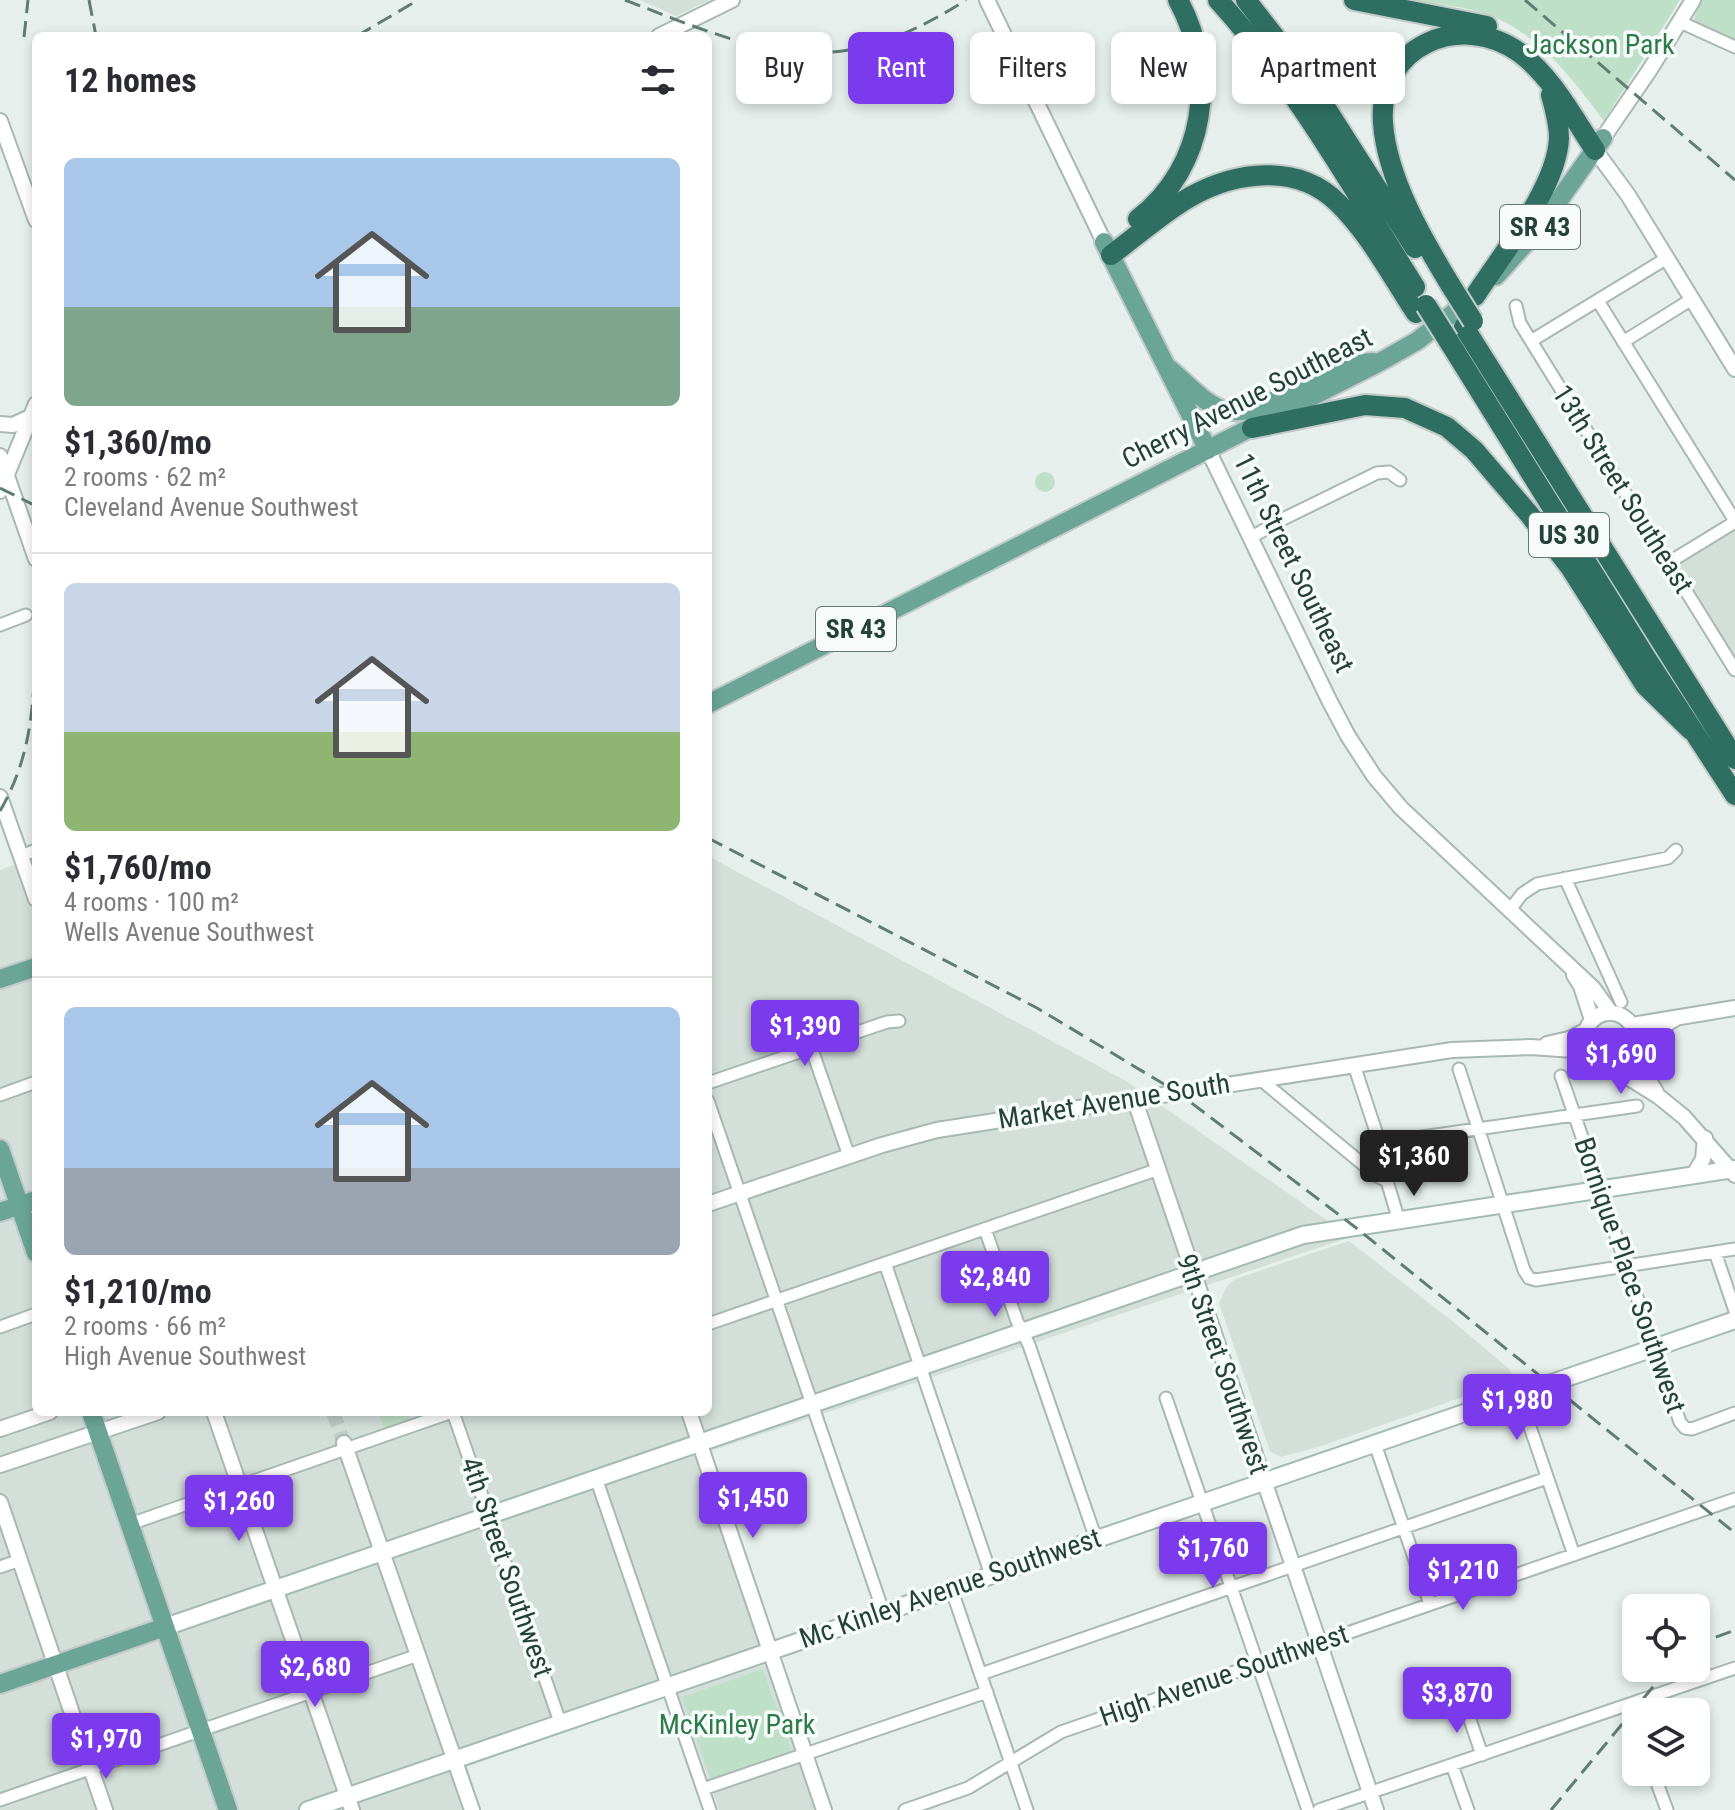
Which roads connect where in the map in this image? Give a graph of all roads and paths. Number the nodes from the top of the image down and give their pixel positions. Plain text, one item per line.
1 (732, 0) edge
2 (987, 0) edge
3 (1178, 0) edge
4 (1218, 0) edge
5 (1246, 0) edge
6 (1354, 0) edge
7 (1693, 0) edge
8 (1680, 22) junction
9 (667, 32) edge
10 (1735, 47) edge
11 (1541, 73) junction
12 (0, 121) edge
13 (1599, 144) junction
14 (7, 161) edge
15 (32, 212) edge
16 (1108, 249) junction
17 (1667, 258) junction
18 (1475, 296) junction
19 (1434, 299) junction
20 (1692, 299) junction
21 (1598, 301) junction
22 (1516, 306) dead end
23 (1531, 341) junction
24 (1623, 342) junction
25 (1380, 362) junction
26 (1167, 367) junction
27 (1735, 369) edge
28 (32, 412) edge
29 (32, 413) edge
30 (0, 424) edge
31 (1252, 428) junction
32 (1208, 450) junction
33 (0, 456) edge
34 (7, 474) junction
35 (1400, 480) dead end
36 (0, 491) edge
37 (1735, 522) edge
38 (1250, 538) junction
39 (32, 547) edge
40 (1668, 563) junction
41 (26, 615) dead end
42 (0, 625) edge
43 (1735, 670) edge
44 (712, 702) edge
45 (1700, 724) junction
46 (1735, 747) edge
47 (1735, 759) edge
48 (1735, 795) edge
49 (0, 797) edge
50 (1676, 850) dead end
51 (32, 852) edge
52 (21, 856) junction
53 (1565, 878) junction
54 (32, 888) edge
55 (1509, 911) junction
56 (1567, 965) junction
57 (32, 968) edge
58 (0, 979) edge
59 (1616, 1007) junction
60 (1735, 1008) edge
61 (1679, 1017) junction
62 (899, 1021) dead end
63 (1588, 1025) junction
64 (1632, 1025) junction
65 (1633, 1046) junction
66 (811, 1047) junction
67 (1531, 1047) junction
68 (1588, 1051) junction
69 (1605, 1063) junction
70 (1354, 1065) junction
71 (1459, 1069) dead end
72 (1561, 1076) dead end
73 (1260, 1079) junction
74 (712, 1082) edge
75 (32, 1083) edge
76 (0, 1095) edge
77 (1658, 1096) junction
78 (1134, 1098) junction
79 (1637, 1106) dead end
80 (712, 1112) edge
81 (1575, 1114) junction
82 (1479, 1129) junction
83 (1705, 1138) junction
84 (1380, 1143) junction
85 (0, 1149) edge
86 (849, 1156) junction
87 (1156, 1170) junction
88 (1734, 1172) edge
89 (1693, 1176) junction
90 (1387, 1181) junction
91 (1600, 1190) junction
92 (740, 1193) junction
93 (28, 1203) edge
94 (712, 1203) edge
95 (1503, 1205) junction
96 (0, 1212) edge
97 (1399, 1221) junction
98 (32, 1228) edge
99 (985, 1229) junction
100 (1735, 1249) edge
101 (1715, 1252) junction
102 (885, 1263) junction
103 (1626, 1265) junction
104 (1192, 1273) junction
105 (776, 1301) junction
106 (1735, 1311) edge
107 (32, 1315) edge
108 (1735, 1320) edge
109 (712, 1323) edge
110 (0, 1327) edge
111 (1022, 1331) junction
112 (1654, 1348) junction
113 (920, 1366) junction
114 (1519, 1395) junction
115 (1166, 1398) dead end
116 (812, 1403) junction
117 (1735, 1413) edge
118 (38, 1416) edge
119 (93, 1416) edge
120 (146, 1416) edge
121 (215, 1416) edge
122 (439, 1416) edge
123 (453, 1416) edge
124 (690, 1416) edge
125 (0, 1429) edge
126 (99, 1432) junction
127 (700, 1442) junction
128 (1375, 1444) junction
129 (345, 1446) junction
130 (0, 1465) edge
131 (596, 1478) junction
132 (1547, 1478) junction
133 (1263, 1482) junction
134 (240, 1485) junction
135 (1735, 1499) edge
136 (0, 1502) edge
137 (1202, 1502) junction
138 (489, 1515) junction
139 (130, 1524) junction
140 (1404, 1527) junction
141 (1096, 1539) junction
142 (382, 1553) junction
143 (1574, 1555) junction
144 (20, 1560) junction
145 (1292, 1565) junction
146 (0, 1567) edge
147 (991, 1575) junction
148 (1230, 1586) junction
149 (951, 1588) junction
150 (275, 1589) junction
151 (1430, 1604) junction
152 (883, 1611) junction
153 (165, 1627) junction
154 (1318, 1642) junction
155 (770, 1649) junction
156 (418, 1655) junction
157 (1257, 1663) junction
158 (56, 1665) junction
159 (1735, 1668) edge
160 (981, 1674) junction
161 (0, 1684) edge
162 (667, 1685) junction
163 (311, 1692) junction
164 (987, 1692) junction
165 (1647, 1698) edge
166 (1465, 1705) dead end
167 (1622, 1707) edge
168 (560, 1722) junction
169 (201, 1731) junction
170 (805, 1754) junction
171 (1482, 1755) junction
172 (454, 1759) junction
173 (1010, 1762) junction
174 (1452, 1765) junction
175 (91, 1768) junction
176 (1658, 1786) edge
177 (703, 1789) junction
178 (1370, 1793) junction
179 (0, 1800) edge
180 (350, 1803) edge
181 (105, 1810) edge
182 (228, 1810) edge
183 (308, 1810) edge
184 (472, 1810) edge
185 (710, 1810) edge
186 (824, 1810) edge
187 (905, 1810) edge
188 (1027, 1810) edge
189 (1308, 1810) edge
190 (1319, 1810) edge
191 (1376, 1810) edge
192 (1468, 1810) edge
193 (1667, 1810) edge

1 - 9 street
2 - 16 street, 11th Street Southeast
3 - 16 highway
4 - 19 highway, US 30
5 - 19 highway, US 30
6 - 13 highway
7 - 8 street, Cherry Avenue Southeast
8 - 10 street
8 - 13 street, Cherry Avenue Southeast
11 - 13 highway
11 - 18 highway
11 - 19 highway
12 - 14 street
13 - 17 street
13 - 18 main road, Cherry Avenue Southeast / SR 43
14 - 15 street
16 - 19 highway
16 - 26 main road, 11th Street Southeast
17 - 20 street
17 - 21 street
18 - 25 main road, Cherry Avenue Southeast / SR 43
19 - 45 highway, US 30, bridge
19 - 45 highway, US 30
20 - 24 street
20 - 27 street
21 - 23 street
21 - 24 street
22 - 23 street, 13th Street Southeast
23 - 40 street, 13th Street Southeast
24 - 37 street
25 - 26 main road
25 - 31 main road, Cherry Avenue Southeast / SR 43
26 - 32 main road, 11th Street Southeast
28 - 30 street
29 - 34 street
31 - 32 main road, Cherry Avenue Southeast / SR 43
31 - 45 highway
32 - 38 street, 11th Street Southeast
32 - 44 main road, Cherry Avenue Southeast / SR 43
33 - 34 street
34 - 36 street
34 - 39 street
35 - 38 street
37 - 40 street
38 - 55 street, 11th Street Southeast
40 - 43 street, 13th Street Southeast
41 - 42 street
45 - 46 highway
45 - 47 highway, US 30
45 - 48 highway, US 30
49 - 52 street
50 - 53 street
51 - 52 street
52 - 54 street
53 - 55 street
53 - 59 street
55 - 56 street, 11th Street Southeast
56 - 59 street, 11th Street Southeast
56 - 63 street, 11th Street Southeast
57 - 58 main road
59 - 63 street
59 - 64 street
60 - 61 street
61 - 64 street
61 - 65 street
62 - 66 street
63 - 67 street, Market Avenue South
63 - 68 street
64 - 65 street
65 - 69 street
65 - 77 street
66 - 74 street
66 - 86 street
67 - 68 street, Market Avenue South
67 - 70 street, Market Avenue South
68 - 69 street
69 - 77 street
70 - 73 street, Market Avenue South
70 - 84 street
71 - 82 street
72 - 81 street, Bornique Place Southwest
73 - 78 street, Market Avenue South
73 - 90 street
75 - 76 street
77 - 83 street
78 - 86 street, Market Avenue South
78 - 87 street, 9th Street Southwest
79 - 81 street
80 - 92 street
81 - 82 street
81 - 91 street, Bornique Place Southwest
82 - 84 street
82 - 95 street
83 - 88 street
83 - 89 street
84 - 90 street
85 - 93 main road
86 - 92 street, Market Avenue South
87 - 99 street
87 - 104 street, 9th Street Southwest
88 - 89 main road
89 - 91 main road
90 - 97 street
91 - 95 main road
91 - 103 street, Bornique Place Southwest
92 - 94 street, Market Avenue South
92 - 105 street
93 - 96 main road
93 - 98 main road
95 - 97 main road
95 - 103 street
97 - 104 main road
99 - 102 street
99 - 111 street
100 - 101 street
101 - 103 street
101 - 106 street
102 - 105 street
102 - 113 street
103 - 112 street, Bornique Place Southwest
104 - 111 main road
104 - 133 street, 9th Street Southwest
105 - 109 street
105 - 116 street
107 - 110 street
108 - 112 main road, Mc Kinley Avenue Southwest
111 - 113 main road
111 - 141 street
112 - 114 main road, Mc Kinley Avenue Southwest
112 - 117 street, Bornique Place Southwest
113 - 116 main road
113 - 147 street
114 - 128 main road, Mc Kinley Avenue Southwest
114 - 132 street
115 - 137 street
116 - 127 main road
116 - 152 street
118 - 125 street
119 - 126 main road
120 - 126 street
121 - 134 street
122 - 129 street
123 - 138 street, 4th Street Southwest
124 - 127 street
126 - 130 street
126 - 139 main road
127 - 131 main road
127 - 155 street
128 - 133 main road, Mc Kinley Avenue Southwest
128 - 140 street
129 - 134 street
129 - 142 street
131 - 138 main road
131 - 162 street
132 - 140 street
132 - 143 street
133 - 137 main road, Mc Kinley Avenue Southwest
133 - 145 street, 9th Street Southwest
134 - 139 street
134 - 150 street
135 - 143 street, High Avenue Southwest
136 - 144 street
137 - 141 main road, Mc Kinley Avenue Southwest
137 - 148 street
138 - 142 main road
138 - 168 street, 4th Street Southwest
139 - 153 main road
140 - 145 street
140 - 151 street
141 - 147 main road, Mc Kinley Avenue Southwest
142 - 150 main road
142 - 156 street
143 - 151 street, High Avenue Southwest
144 - 146 street
144 - 158 street
145 - 148 street
145 - 154 street, 9th Street Southwest
147 - 149 main road, Mc Kinley Avenue Southwest
148 - 157 street
148 - 160 street
149 - 152 main road, Mc Kinley Avenue Southwest
149 - 160 street
150 - 153 main road
150 - 163 street
151 - 154 street, High Avenue Southwest
152 - 155 main road, Mc Kinley Avenue Southwest
153 - 158 main road
153 - 169 main road
154 - 157 street, High Avenue Southwest
154 - 178 street, 9th Street Southwest
155 - 162 main road, Mc Kinley Avenue Southwest
155 - 170 street
156 - 163 street
156 - 172 street
157 - 173 street, High Avenue Southwest
157 - 189 street
158 - 161 main road
158 - 175 street
159 - 165 street
160 - 164 street
162 - 168 main road, Mc Kinley Avenue Southwest
162 - 177 street
163 - 169 street
163 - 180 street
164 - 170 street
164 - 173 street
166 - 171 street
167 - 171 street
168 - 172 main road, Mc Kinley Avenue Southwest
169 - 175 street
169 - 182 main road
170 - 177 street
170 - 186 street
171 - 174 street
172 - 180 main road, Mc Kinley Avenue Southwest
172 - 184 street
173 - 187 street, High Avenue Southwest
173 - 188 street
174 - 178 street
174 - 192 street
175 - 179 street
175 - 181 street
176 - 193 street
177 - 185 street
178 - 190 street
178 - 191 street, 9th Street Southwest
180 - 183 main road, Mc Kinley Avenue Southwest

